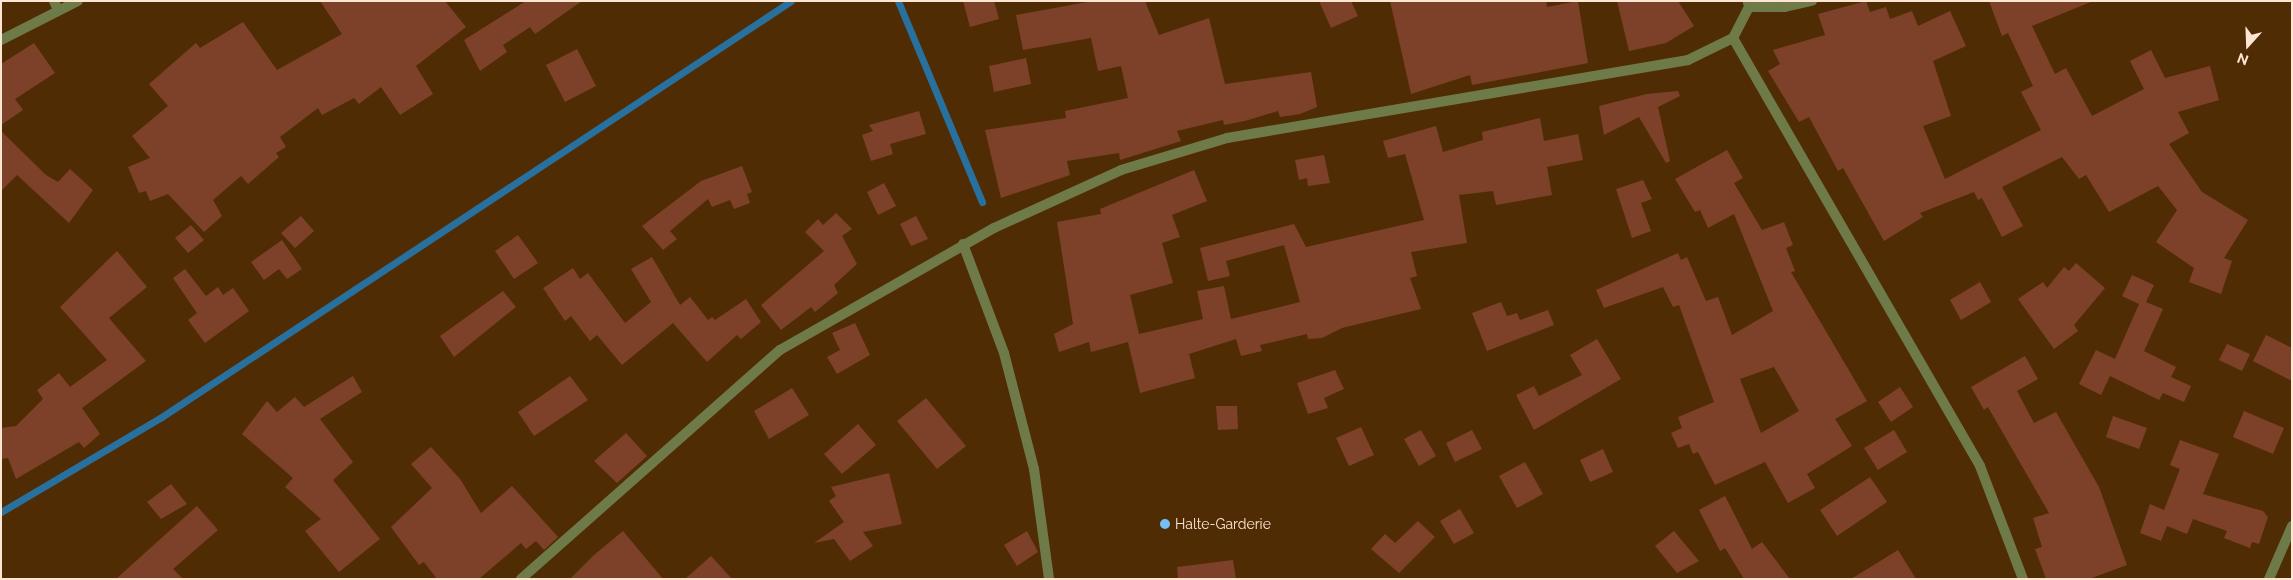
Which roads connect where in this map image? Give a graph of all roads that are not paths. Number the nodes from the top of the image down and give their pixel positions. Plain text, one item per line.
1 (78, 1) edge
2 (1812, 1) edge
3 (1750, 3) edge
4 (56, 6) edge
5 (1733, 38) junction
6 (1, 40) edge
7 (963, 244) junction
8 (2292, 526) edge
9 (522, 579) edge
10 (1049, 579) edge
11 (2023, 579) edge
12 (2268, 579) edge

1 - 4 street
2 - 3 street
3 - 5 street
4 - 6 street
5 - 7 street
5 - 11 street
7 - 9 street
7 - 10 street
8 - 12 street

